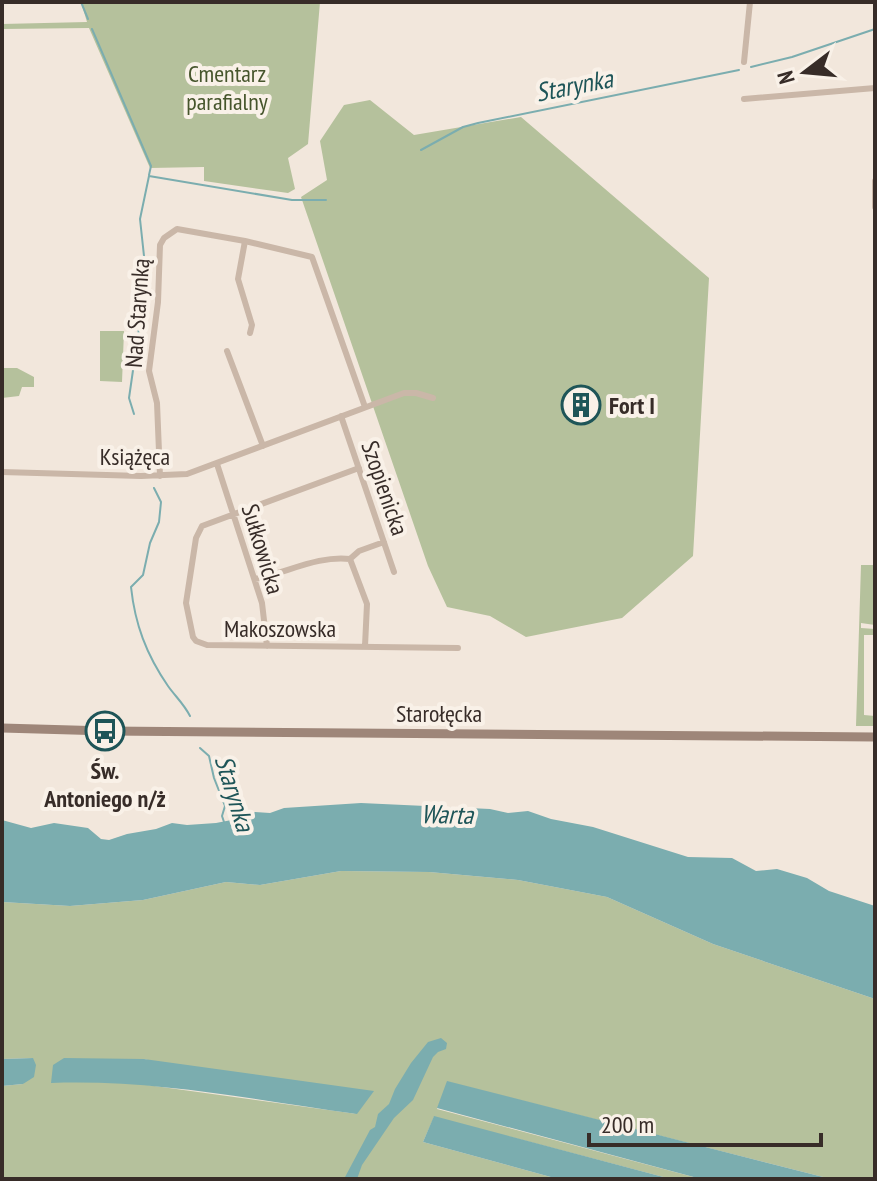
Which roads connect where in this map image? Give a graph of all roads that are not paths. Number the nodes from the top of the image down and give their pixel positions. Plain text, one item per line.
1 (750, 2) edge
2 (744, 62) dead end
3 (875, 88) edge
4 (744, 99) dead end
5 (875, 181) edge
6 (875, 207) edge
7 (245, 241) junction
8 (250, 333) dead end
9 (227, 351) dead end
10 (433, 398) dead end
11 (365, 407) junction
12 (341, 416) junction
13 (263, 446) junction
14 (217, 464) junction
15 (359, 468) junction
16 (2, 472) edge
17 (160, 476) junction
18 (235, 515) junction
19 (384, 542) junction
20 (350, 559) junction
21 (394, 572) dead end
22 (255, 579) junction
23 (267, 646) junction
24 (365, 646) junction
25 (458, 648) dead end
26 (2, 728) edge
27 (875, 737) edge

1 - 2 street
3 - 4 street
5 - 6 street
7 - 8 street
7 - 11 street, Nad Starynką
7 - 17 street, Nad Starynką
9 - 13 street
10 - 11 street, Książęca
11 - 12 street, Książęca
12 - 13 street, Książęca
12 - 15 street, Szopienicka
13 - 14 street, Książęca
14 - 17 street, Książęca
14 - 18 street, Sułkowicka
15 - 18 street, Makoszowska
15 - 19 street, Szopienicka
16 - 17 street, Książęca
18 - 22 street, Sułkowicka
18 - 23 street, Makoszowska
19 - 20 street
19 - 21 street, Szopienicka
20 - 22 street
20 - 24 street
22 - 23 street, Sułkowicka
23 - 24 street, Makoszowska
24 - 25 street, Makoszowska
26 - 27 street, Starołęcka

